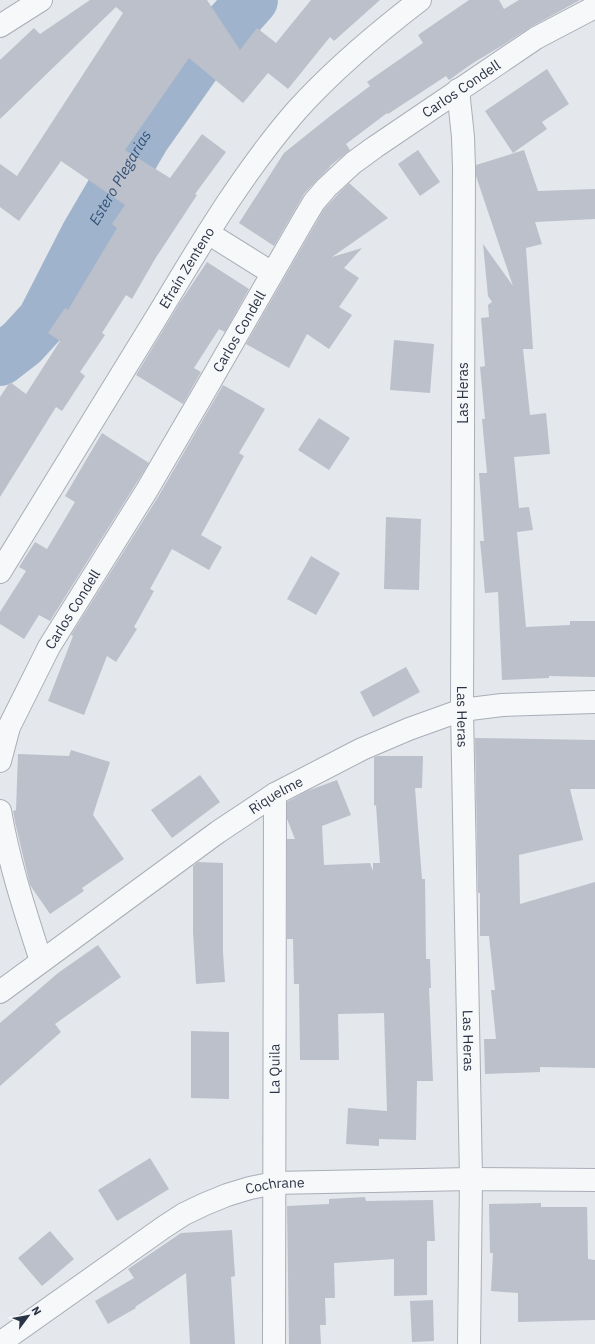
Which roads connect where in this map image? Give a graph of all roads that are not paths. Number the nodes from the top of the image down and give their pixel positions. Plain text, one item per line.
1 (41, 0) edge
2 (420, 0) edge
3 (595, 7) edge
4 (0, 26) edge
5 (458, 90) junction
6 (208, 233) junction
7 (272, 273) junction
8 (0, 572) edge
9 (595, 702) edge
10 (462, 710) junction
11 (0, 761) edge
12 (275, 794) junction
13 (0, 811) edge
14 (41, 961) junction
15 (0, 992) edge
16 (471, 1179) junction
17 (595, 1180) edge
18 (274, 1183) junction
19 (0, 1343) edge
20 (274, 1344) edge
21 (469, 1344) edge

1 - 4 street
2 - 6 street, Efraín Zenteno
3 - 5 street, Carlos Condell
5 - 7 street, Carlos Condell
5 - 10 street, Las Heras
6 - 7 street
6 - 8 street, Efraín Zenteno
7 - 11 street, Carlos Condell
9 - 10 street, Riquelme
10 - 12 street, Riquelme
10 - 16 street, Las Heras
12 - 14 street, Riquelme
12 - 18 street, La Quila
13 - 14 street
14 - 15 street, Riquelme
16 - 17 street, Cochrane
16 - 18 street, Cochrane
16 - 21 street, Las Heras
18 - 19 street, Cochrane
18 - 20 street, La Quila

